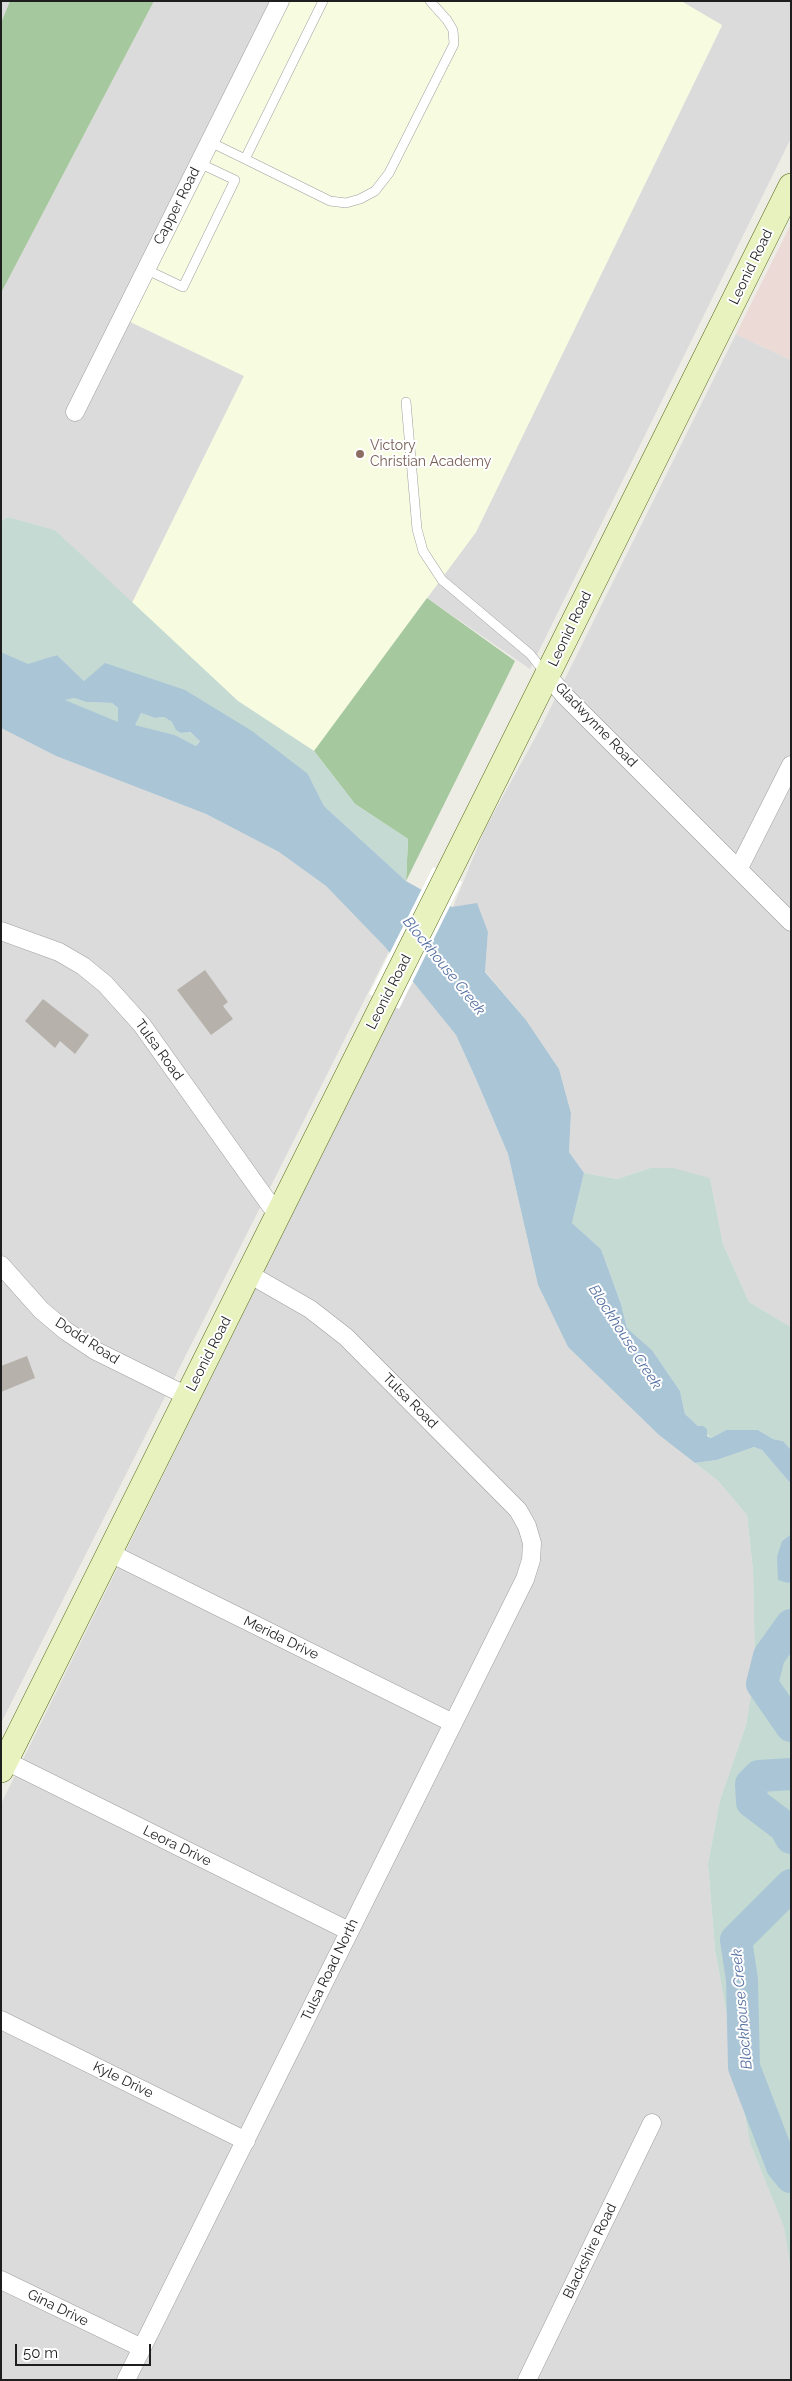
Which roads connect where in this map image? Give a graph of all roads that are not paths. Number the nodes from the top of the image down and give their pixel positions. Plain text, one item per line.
1 (280, 1) edge
2 (324, 1) edge
3 (430, 1) edge
4 (210, 142) junction
5 (245, 159) junction
6 (199, 163) junction
7 (791, 186) edge
8 (145, 270) junction
9 (406, 402) dead end
10 (75, 412) dead end
11 (547, 675) junction
12 (791, 765) edge
13 (739, 868) junction
14 (791, 922) edge
15 (1, 931) edge
16 (278, 1216) junction
17 (1, 1265) edge
18 (249, 1274) junction
19 (7, 1284) edge
20 (187, 1396) junction
21 (110, 1553) junction
22 (531, 1560) joint
23 (453, 1723) junction
24 (4, 1766) edge
25 (349, 1932) junction
26 (1, 2020) edge
27 (652, 2123) dead end
28 (246, 2141) junction
29 (1, 2280) edge
30 (142, 2348) junction
31 (126, 2380) edge
32 (527, 2380) edge

1 - 4 street, Capper Road
2 - 5 lane
3 - 5 lane
4 - 5 lane
4 - 6 street, Capper Road
6 - 8 street, Capper Road
6 - 8 lane
7 - 11 street, Leonid Road
8 - 10 street, Capper Road
9 - 11 lane, Gladwynne Road
11 - 13 street, Gladwynne Road
11 - 16 street, Leonid Road
12 - 13 street
13 - 14 street, Gladwynne Road
15 - 16 street, Tulsa Road
16 - 18 street, Leonid Road
17 - 19 street, Dodd Road
18 - 20 street, Leonid Road
18 - 22 street, Tulsa Road
19 - 20 street, Dodd Road
20 - 21 street, Leonid Road
21 - 23 street, Merida Drive
21 - 24 street, Leonid Road
22 - 23 street, Tulsa Road North
23 - 25 street, Tulsa Road North
24 - 25 street, Leora Drive
25 - 28 street, Tulsa Road North
26 - 28 street, Kyle Drive
27 - 32 street, Blackshire Road
28 - 30 street, Tulsa Road North
29 - 30 street, Gina Drive
30 - 31 street, Tulsa Road North

